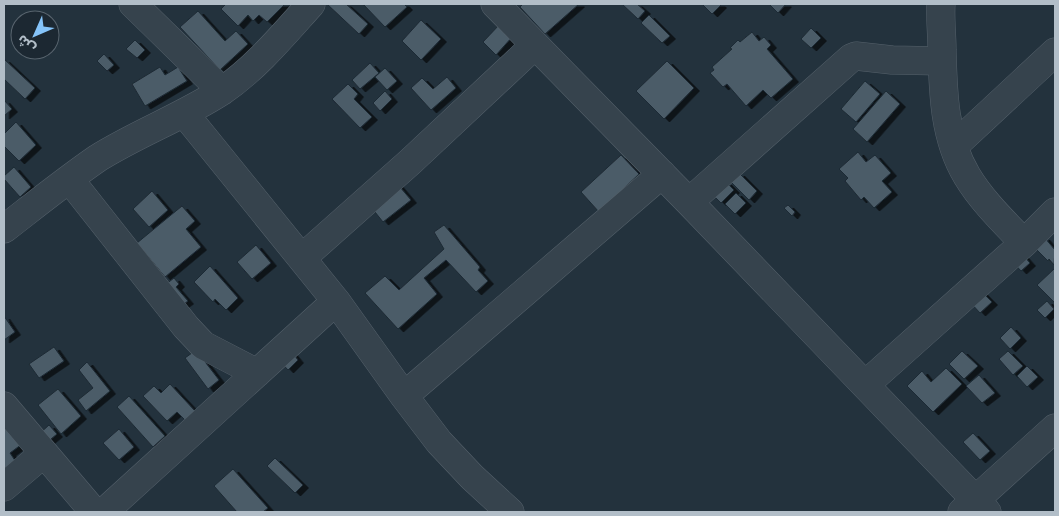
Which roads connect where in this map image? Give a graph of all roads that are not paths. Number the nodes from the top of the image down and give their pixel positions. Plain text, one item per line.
1 (133, 4) edge
2 (311, 4) edge
3 (495, 4) edge
4 (941, 4) edge
5 (536, 46) junction
6 (1055, 52) edge
7 (942, 61) junction
8 (222, 91) junction
9 (184, 113) junction
10 (954, 146) junction
11 (662, 174) junction
12 (70, 180) junction
13 (689, 202) junction
14 (1055, 212) edge
15 (4, 229) edge
16 (1024, 243) junction
17 (302, 258) junction
18 (336, 302) junction
19 (257, 373) junction
20 (865, 385) junction
21 (404, 396) junction
22 (4, 406) edge
23 (1055, 428) edge
24 (43, 454) junction
25 (4, 487) edge
26 (975, 508) edge
27 (94, 512) edge
28 (104, 512) edge
29 (510, 512) edge

1 - 8 street
2 - 8 street
3 - 5 street
4 - 7 street
5 - 11 street
5 - 17 street
6 - 10 street
7 - 10 street
7 - 13 street
8 - 9 street
9 - 12 street
9 - 17 street
10 - 16 street
11 - 13 street
11 - 21 street
12 - 15 street
12 - 19 street
13 - 20 street
14 - 16 street
16 - 20 street
17 - 18 street
18 - 19 street
18 - 21 street
19 - 28 street
20 - 26 street
21 - 29 street
22 - 24 street
23 - 26 street
24 - 25 street
24 - 27 street

